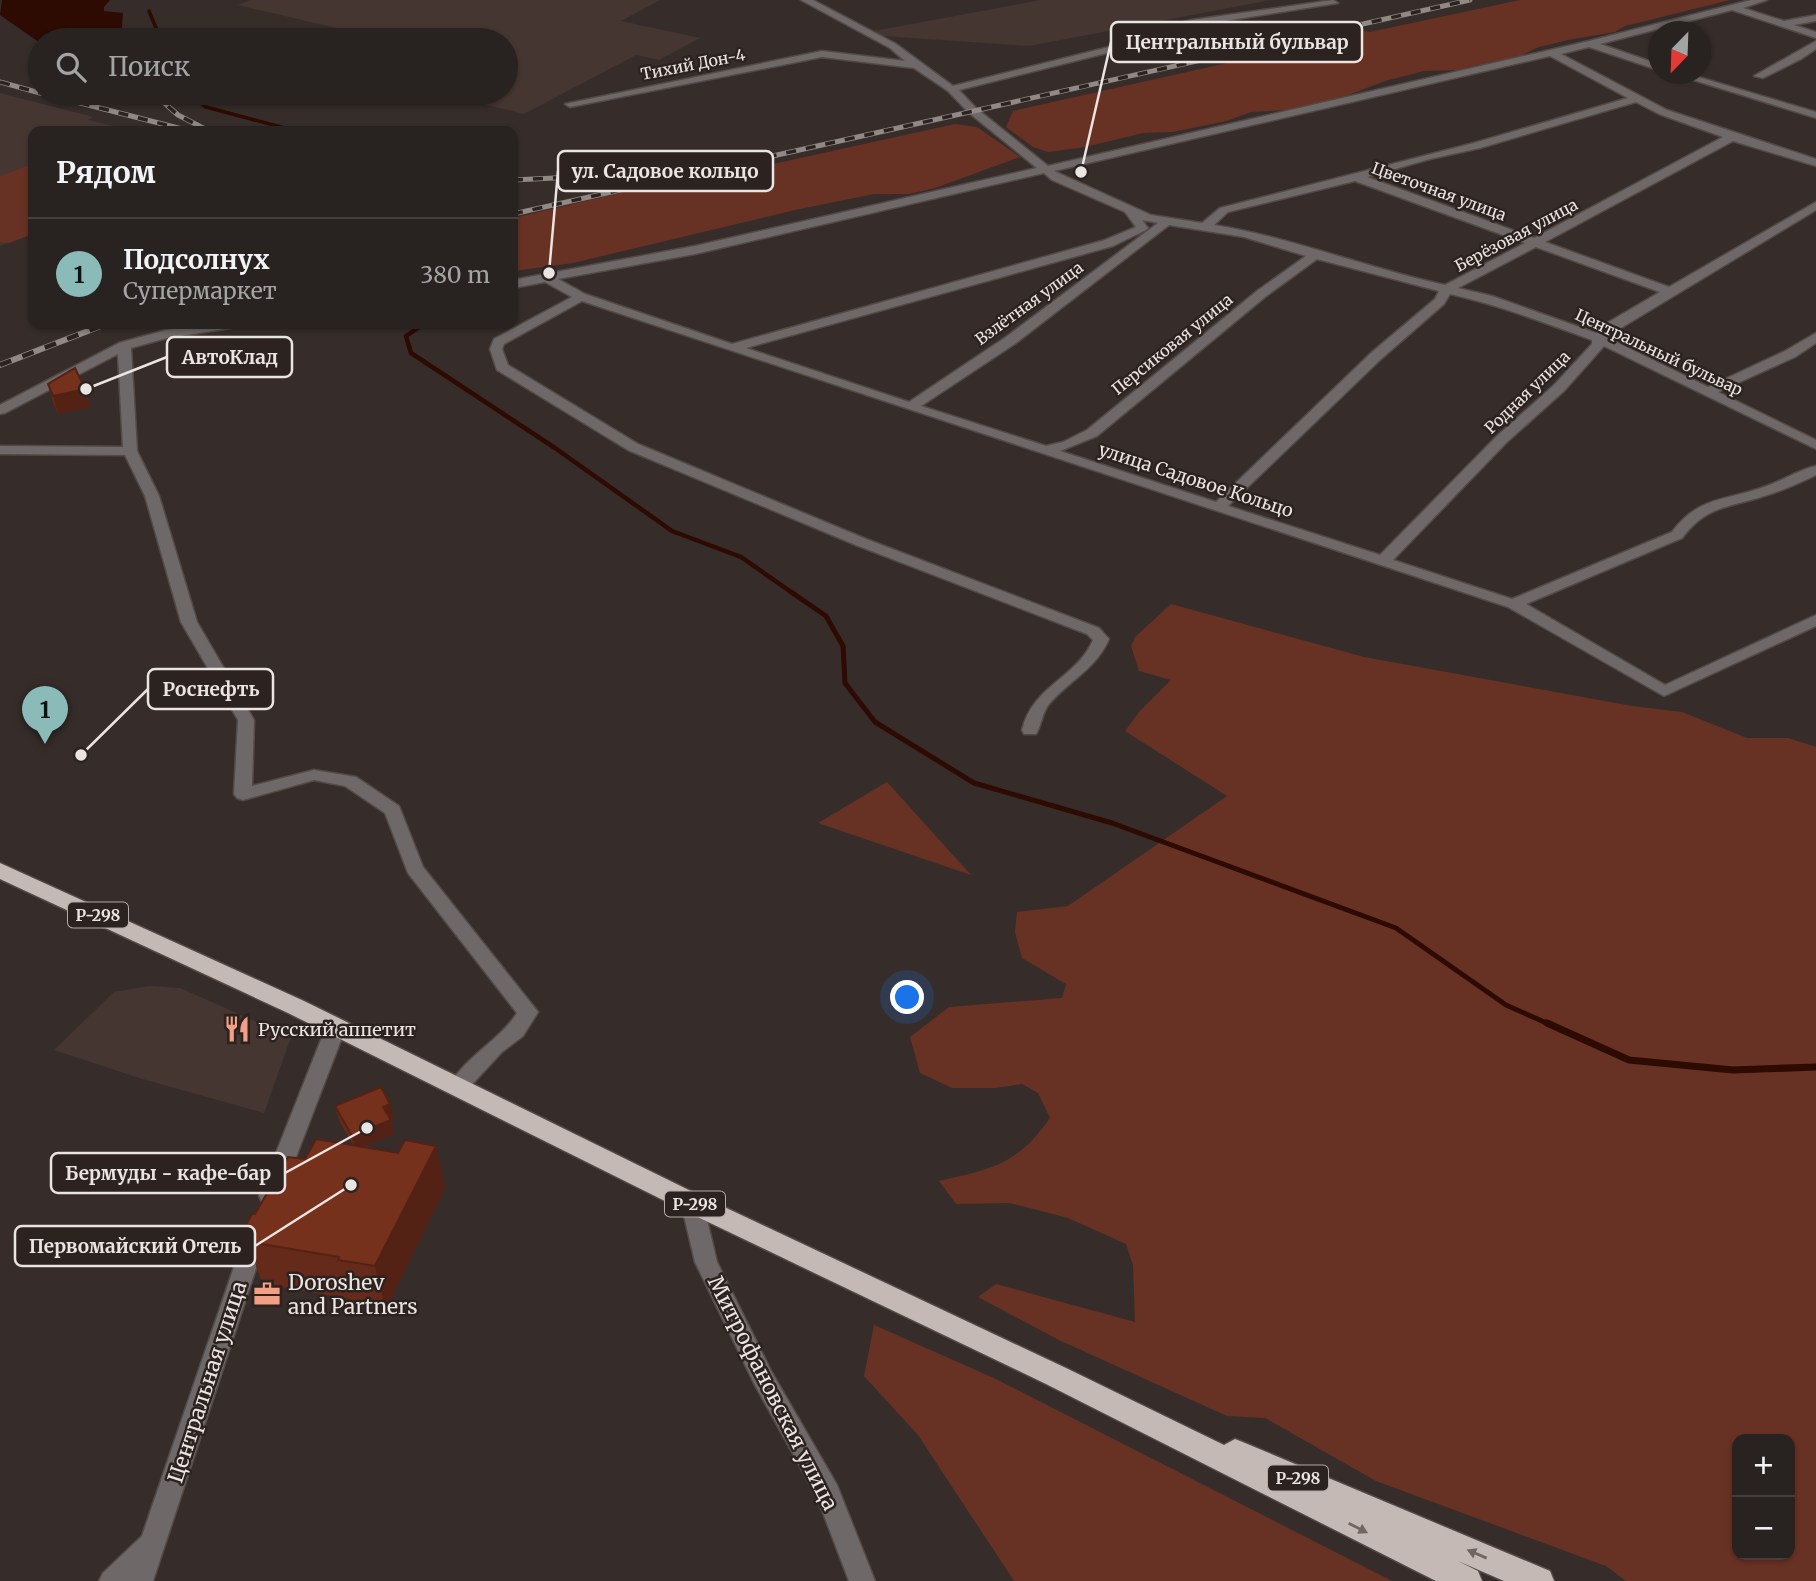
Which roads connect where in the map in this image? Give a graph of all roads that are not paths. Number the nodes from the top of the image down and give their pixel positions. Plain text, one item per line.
1 (806, 0) edge
2 (1345, 0) edge
3 (1762, 0) edge
4 (1309, 1) edge
5 (1333, 3) junction
6 (1731, 7) junction
7 (1816, 18) edge
8 (1781, 24) junction
9 (1816, 35) edge
10 (1590, 44) junction
11 (1816, 44) edge
12 (1550, 52) junction
13 (1648, 64) edge
14 (919, 65) junction
15 (1759, 76) dead end
16 (1711, 84) edge
17 (952, 89) junction
18 (1634, 99) junction
19 (570, 104) dead end
20 (1816, 115) edge
21 (1732, 137) junction
22 (1816, 163) edge
23 (1044, 169) junction
24 (1356, 177) junction
25 (1816, 205) edge
26 (1130, 211) junction
27 (1165, 223) junction
28 (1204, 228) junction
29 (1536, 242) junction
30 (1317, 254) junction
31 (545, 277) junction
32 (518, 283) edge
33 (1446, 290) junction
34 (1670, 291) junction
35 (581, 297) junction
36 (198, 329) edge
37 (1816, 337) edge
38 (1598, 338) junction
39 (124, 346) junction
40 (732, 348) junction
41 (1709, 391) junction
42 (910, 407) junction
43 (0, 410) edge
44 (1816, 444) edge
45 (0, 450) edge
46 (1044, 451) junction
47 (130, 452) junction
48 (1816, 470) edge
49 (1218, 508) junction
50 (1383, 561) junction
51 (1513, 604) junction
52 (1816, 620) edge
53 (1031, 730) dead end
54 (0, 870) edge
55 (336, 1027) junction
56 (458, 1087) junction
57 (692, 1203) junction
58 (1056, 1376) junction
59 (155, 1540) junction
60 (112, 1581) edge
61 (141, 1581) edge
62 (862, 1581) edge
63 (1467, 1581) edge
64 (1539, 1581) edge

1 - 14 street, Центральный бульвар
2 - 5 street
3 - 6 street
4 - 5 street
5 - 17 street
6 - 8 street
6 - 10 street
7 - 8 street
8 - 9 street
10 - 12 street
10 - 13 street
11 - 15 street
12 - 18 street
12 - 23 street
14 - 17 street, Центральный бульвар
14 - 19 street, Тихий Дон-4
16 - 20 street
17 - 23 street, Центральный бульвар
18 - 21 street
18 - 24 street
21 - 22 street
21 - 29 street, Берёзовая улица
23 - 26 street, Центральный бульвар
23 - 31 street
24 - 28 street
24 - 29 street, Цветочная улица
25 - 34 street, Родная улица
26 - 27 street, Центральный бульвар
26 - 40 street
27 - 28 street, Центральный бульвар
27 - 42 street, Взлётная улица
28 - 30 street, Центральный бульвар
29 - 33 street, Берёзовая улица
29 - 34 street, Цветочная улица
30 - 33 street, Центральный бульвар
30 - 46 street, Персиковая улица
31 - 32 street
31 - 35 street, улица Садовое Кольцо
33 - 38 street, Центральный бульвар
33 - 49 street, Берёзовая улица
34 - 38 street, Родная улица
35 - 40 street, улица Садовое Кольцо
35 - 53 street
36 - 39 street
37 - 41 street
38 - 41 street, Центральный бульвар
38 - 50 street, Родная улица
39 - 43 street
39 - 47 street
40 - 42 street, улица Садовое Кольцо
41 - 44 street, Центральный бульвар
42 - 46 street, улица Садовое Кольцо
45 - 47 street
46 - 49 street, улица Садовое Кольцо
47 - 56 street
48 - 51 street
49 - 50 street, улица Садовое Кольцо
50 - 51 street, улица Садовое Кольцо
51 - 52 street, улица Садовое Кольцо
54 - 55 highway, Р-298
55 - 56 highway, Р-298
55 - 59 street, Центральная улица
56 - 57 highway, Р-298
57 - 58 highway, Р-298
57 - 62 street, Митрофановская улица
58 -> 63 highway, Р-298
64 -> 58 highway, Р-298
59 - 60 street
59 - 61 street, Центральная улица

